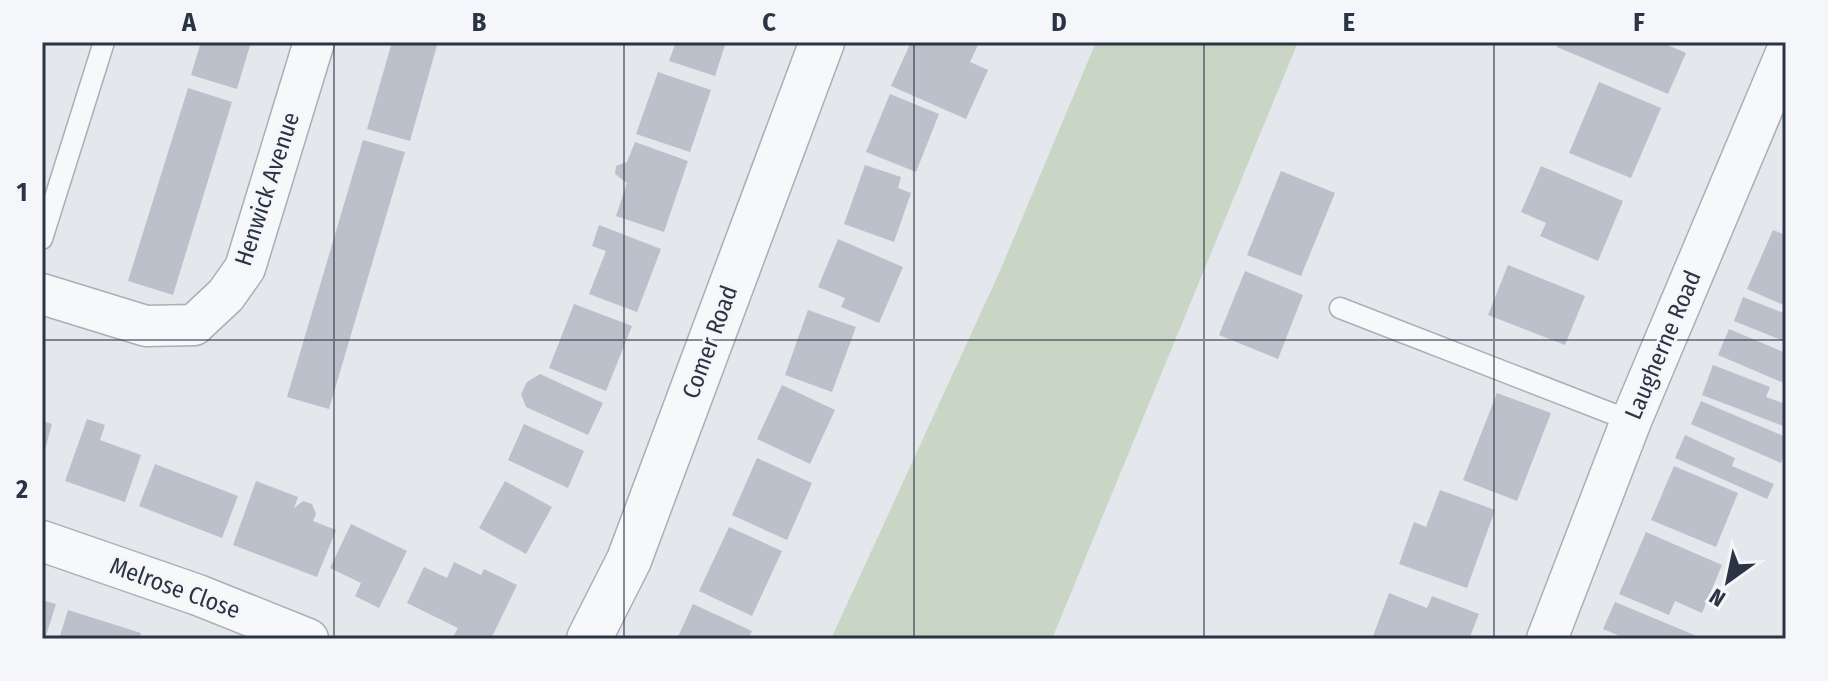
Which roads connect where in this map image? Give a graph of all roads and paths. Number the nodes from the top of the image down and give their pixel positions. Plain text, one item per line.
1 (104, 42) edge
2 (314, 42) edge
3 (822, 42) edge
4 (1786, 53) edge
5 (42, 239) edge
6 (42, 294) edge
7 (1340, 308) dead end
8 (1631, 421) junction
9 (42, 541) edge
10 (308, 639) edge
11 (589, 639) edge
12 (1547, 639) edge

1 - 5 lane
2 - 6 street, Henwick Avenue
3 - 11 street, Comer Road
4 - 8 street, Laugherne Road
7 - 8 lane
8 - 12 street, Laugherne Road
9 - 10 street, Melrose Close

